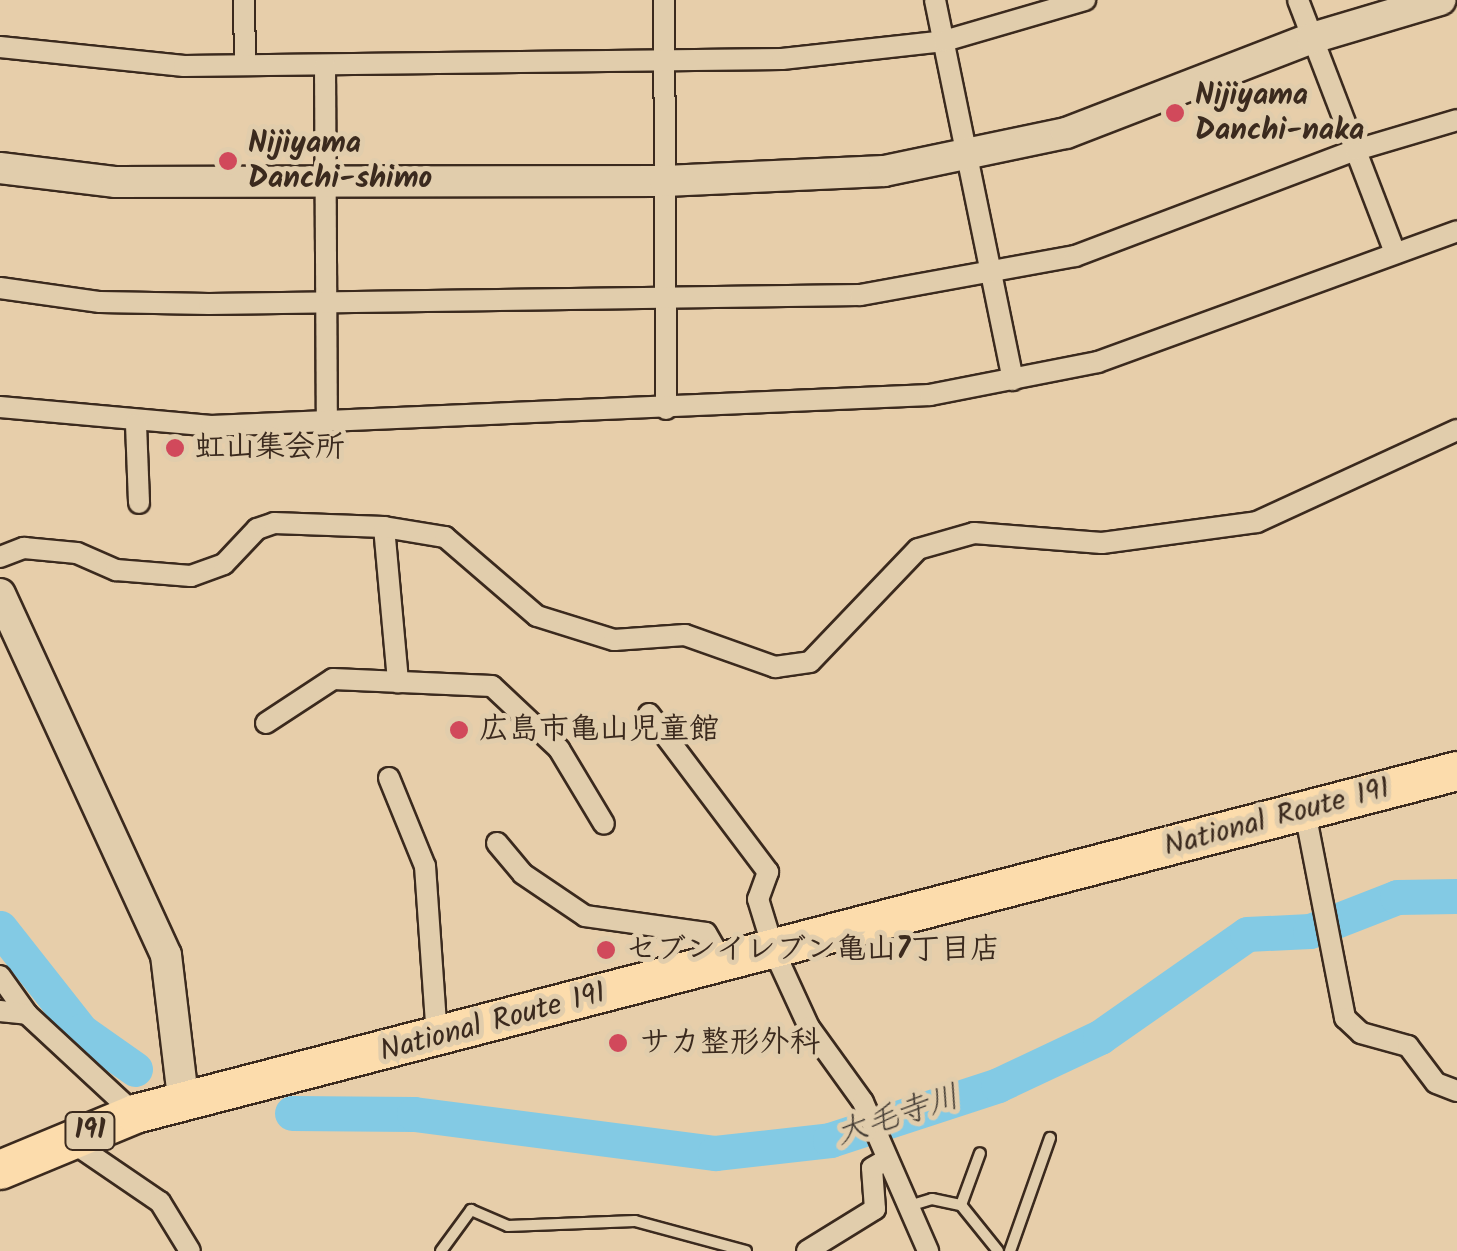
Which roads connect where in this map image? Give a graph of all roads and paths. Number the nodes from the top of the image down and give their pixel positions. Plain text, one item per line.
1 (244, 0) edge
2 (664, 0) edge
3 (935, 0) edge
4 (1085, 0) edge
5 (1298, 0) edge
6 (1440, 0) edge
7 (1312, 38) junction
8 (944, 41) junction
9 (0, 46) edge
10 (664, 62) junction
11 (326, 64) junction
12 (244, 65) junction
13 (1457, 120) edge
14 (1356, 150) junction
15 (967, 158) junction
16 (0, 168) edge
17 (665, 181) junction
18 (327, 182) junction
19 (1457, 231) edge
20 (1394, 250) junction
21 (991, 275) junction
22 (0, 288) edge
23 (666, 300) junction
24 (329, 302) junction
25 (1012, 380) junction
26 (0, 406) edge
27 (666, 409) junction
28 (327, 417) junction
29 (136, 424) junction
30 (1457, 430) edge
31 (138, 502) dead end
32 (384, 527) junction
33 (0, 557) edge
34 (0, 594) edge
35 (398, 682) junction
36 (650, 714) dead end
37 (266, 724) dead end
38 (1457, 771) edge
39 (389, 778) dead end
40 (1305, 812) junction
41 (604, 824) dead end
42 (497, 843) dead end
43 (774, 950) junction
44 (723, 962) junction
45 (0, 976) edge
46 (0, 1011) edge
47 (27, 1014) junction
48 (437, 1039) junction
49 (1457, 1091) edge
50 (184, 1106) junction
51 (134, 1114) junction
52 (1050, 1138) dead end
53 (68, 1139) junction
54 (980, 1153) dead end
55 (882, 1158) junction
56 (0, 1170) edge
57 (960, 1205) junction
58 (909, 1206) junction
59 (190, 1251) edge
60 (441, 1251) edge
61 (746, 1251) edge
62 (807, 1251) edge
63 (928, 1251) edge
64 (998, 1251) edge
65 (1010, 1251) edge

1 - 12 street
2 - 10 street
3 - 8 street
4 - 8 street
5 - 7 street
6 - 7 street
7 - 14 street
7 - 15 street
8 - 10 street
8 - 15 street
9 - 12 street
10 - 11 street
10 - 17 street
11 - 12 street
11 - 18 street
13 - 14 street
14 - 20 street
14 - 21 street
15 - 17 street
15 - 21 street
16 - 18 street
17 - 18 street
17 - 23 street
18 - 24 street
19 - 20 street
20 - 25 street
21 - 23 street
21 - 25 street
22 - 24 street
23 - 24 street
23 - 27 street
24 - 28 street
25 - 27 street
26 - 29 street
27 - 28 street
28 - 29 street
29 - 31 street
30 - 32 street
32 - 33 street
32 - 35 street
34 - 50 street
35 - 37 street
35 - 41 street
36 - 43 street
38 - 40 highway, National Route 191 / 191
39 - 48 street
40 - 43 highway, National Route 191 / 191
40 - 49 street
42 - 44 street
43 - 44 highway, National Route 191 / 191
43 - 55 street
44 - 48 highway, National Route 191 / 191
45 - 47 street
46 - 47 street
47 - 51 street
48 - 50 highway, National Route 191 / 191
50 - 51 highway, National Route 191 / 191
51 - 53 highway, National Route 191 / 191
52 - 65 lane
53 - 56 highway, National Route 191 / 191
53 - 59 street
54 - 57 lane
55 - 58 street
55 - 62 street
57 - 58 lane
57 - 64 lane
58 - 63 street
60 - 61 lane

